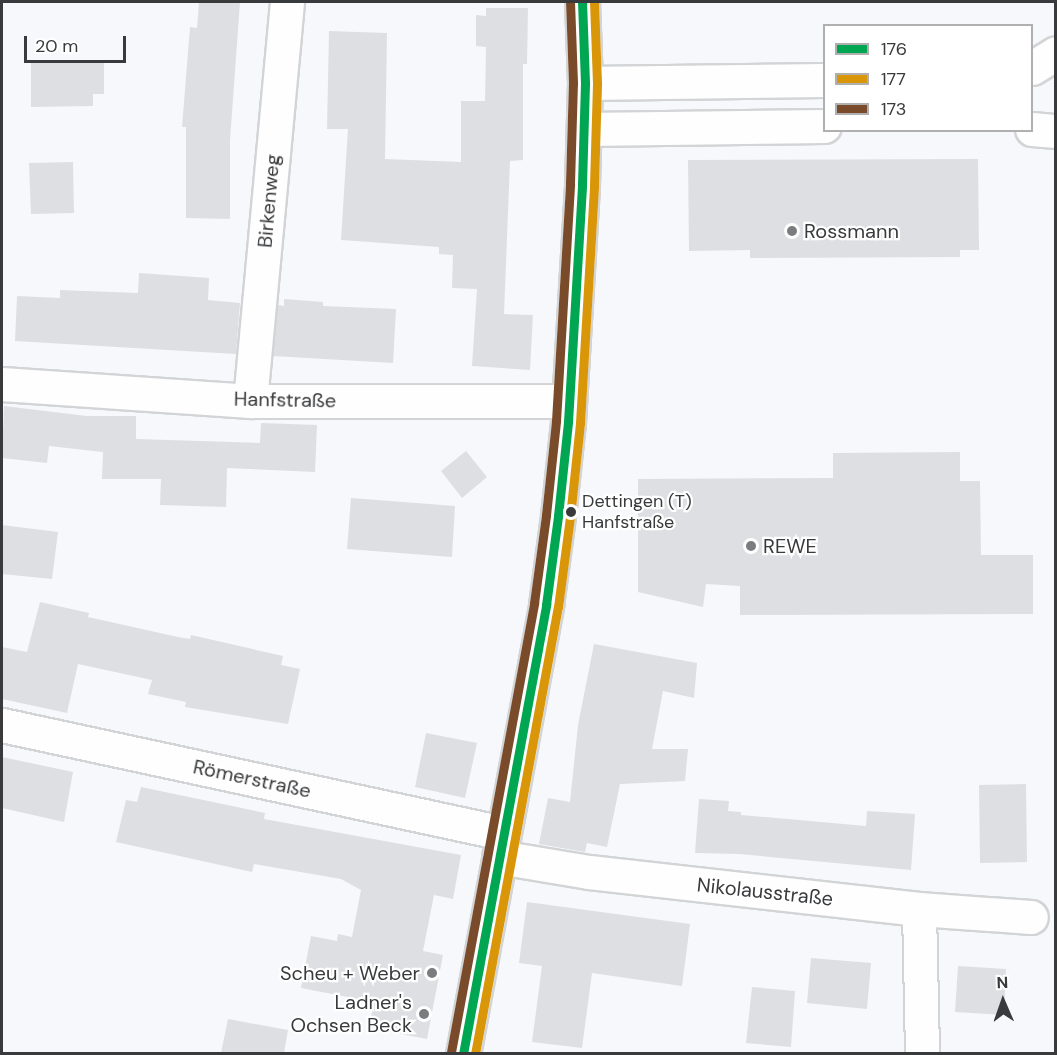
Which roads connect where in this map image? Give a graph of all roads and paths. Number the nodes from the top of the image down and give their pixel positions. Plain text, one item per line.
1 (287, 2) edge
2 (582, 2) edge
3 (1056, 53) edge
4 (1033, 67) edge
5 (1033, 68) edge
6 (1056, 68) edge
7 (823, 81) edge
8 (585, 83) junction
9 (823, 126) edge
10 (584, 129) junction
11 (1033, 129) edge
12 (1056, 131) edge
13 (2, 384) edge
14 (250, 401) junction
15 (569, 401) junction
16 (2, 725) edge
17 (501, 845) junction
18 (919, 909) junction
19 (1032, 918) dead end
20 (463, 1053) edge
21 (922, 1053) edge

1 - 14 street, Birkenweg
2 - 8 street
3 - 4 street
5 - 6 street
7 - 8 street
8 - 10 street
9 - 10 street
10 - 15 street
11 - 12 street
13 - 14 street, Hanfstraße
14 - 15 street, Hanfstraße
15 - 17 street
16 - 17 street, Römerstraße
17 - 18 street, Nikolausstraße
17 - 20 street
18 - 19 street, Nikolausstraße
18 - 21 street

